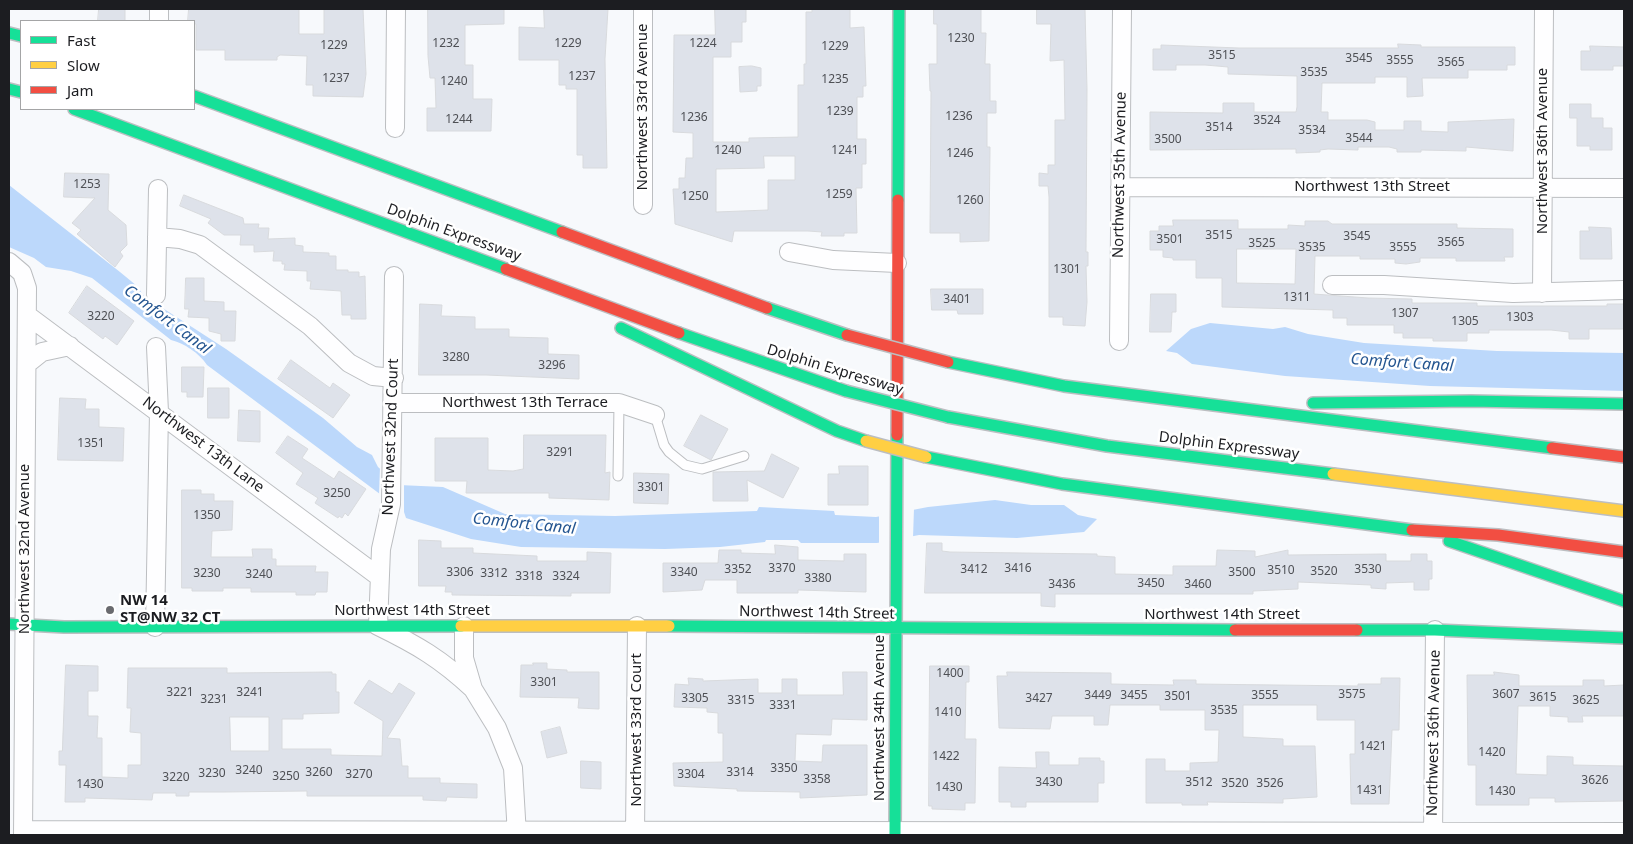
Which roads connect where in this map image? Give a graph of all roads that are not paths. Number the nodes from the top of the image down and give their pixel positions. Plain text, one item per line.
1 (396, 9) edge
2 (643, 9) edge
3 (899, 9) edge
4 (1122, 9) edge
5 (1544, 9) edge
6 (195, 96) edge
7 (77, 110) edge
8 (395, 128) dead end
9 (1120, 187) junction
10 (1543, 188) junction
11 (1624, 188) edge
12 (158, 189) dead end
13 (642, 205) dead end
14 (157, 237) junction
15 (462, 252) junction
16 (789, 252) dead end
17 (897, 263) junction
18 (12, 264) edge
19 (394, 276) dead end
20 (1332, 285) dead end
21 (1624, 290) edge
22 (1542, 293) junction
23 (156, 295) dead end
24 (587, 312) dead end
25 (27, 315) junction
26 (614, 324) dead end
27 (1119, 340) dead end
28 (70, 346) junction
29 (156, 347) dead end
30 (27, 364) junction
31 (394, 378) junction
32 (394, 403) junction
33 (619, 403) junction
34 (1624, 404) edge
35 (1210, 405) junction
36 (159, 412) junction
37 (655, 415) joint
38 (744, 456) dead end
39 (1624, 457) edge
40 (618, 476) dead end
41 (1624, 511) edge
42 (1422, 531) junction
43 (1624, 552) edge
44 (378, 576) junction
45 (1624, 600) edge
46 (17, 625) edge
47 (378, 626) junction
48 (464, 626) junction
49 (637, 626) junction
50 (155, 627) junction
51 (895, 628) junction
52 (1435, 630) junction
53 (1624, 638) edge
54 (473, 689) junction
55 (24, 832) edge
56 (1624, 832) edge
57 (517, 833) edge
58 (636, 833) edge
59 (895, 833) edge
60 (1433, 834) edge

1 - 8 street
2 - 13 street, Northwest 33rd Avenue
3 - 17 main road, Northwest 34th Avenue
4 - 9 street, Northwest 35th Avenue
5 - 10 street, Northwest 36th Avenue
6 - 35 main road, bridge
7 - 15 main road, Dolphin Expressway
9 - 10 street, Northwest 13th Street
9 - 27 street, Northwest 35th Avenue
10 - 11 street, Northwest 13th Street
10 - 22 street, Northwest 36th Avenue
12 - 14 street
14 - 23 street
14 - 31 street
15 - 24 main road
15 - 41 main road, Dolphin Expressway, bridge
16 - 17 street
17 - 51 main road, Northwest 34th Avenue
18 - 25 street, Northwest 32nd Avenue
19 - 31 street, Northwest 32nd Court
20 - 22 street
21 - 22 street
25 - 28 street, Northwest 13th Lane
25 - 30 street, Northwest 32nd Avenue
26 - 42 main road, bridge
28 - 30 street
28 - 36 street, Northwest 13th Lane
29 - 36 street
30 - 46 street, Northwest 32nd Avenue
31 - 32 street, Northwest 32nd Court
32 - 33 street, Northwest 13th Terrace
32 - 44 street, Northwest 32nd Court
33 - 37 street, Northwest 13th Terrace
33 - 40 lane
34 - 35 main road
35 - 39 main road
36 - 44 street, Northwest 13th Lane
36 - 50 street
37 - 38 lane
42 - 43 main road
42 - 45 main road
44 - 47 street, Northwest 32nd Court
46 - 50 main road, Northwest 14th Street
46 - 55 street, Northwest 32nd Avenue
47 - 48 main road, Northwest 14th Street
47 - 50 main road, Northwest 14th Street
47 - 54 street
48 - 49 main road, Northwest 14th Street
48 - 54 street
49 - 51 main road, Northwest 14th Street
49 - 58 street, Northwest 33rd Court
51 - 52 main road, Northwest 14th Street
51 - 59 main road, Northwest 34th Avenue
52 - 53 main road, Northwest 14th Street
52 - 60 street, Northwest 36th Avenue
54 - 57 street
55 - 57 street
56 - 60 street
57 - 58 street
58 - 59 street
59 - 60 street

